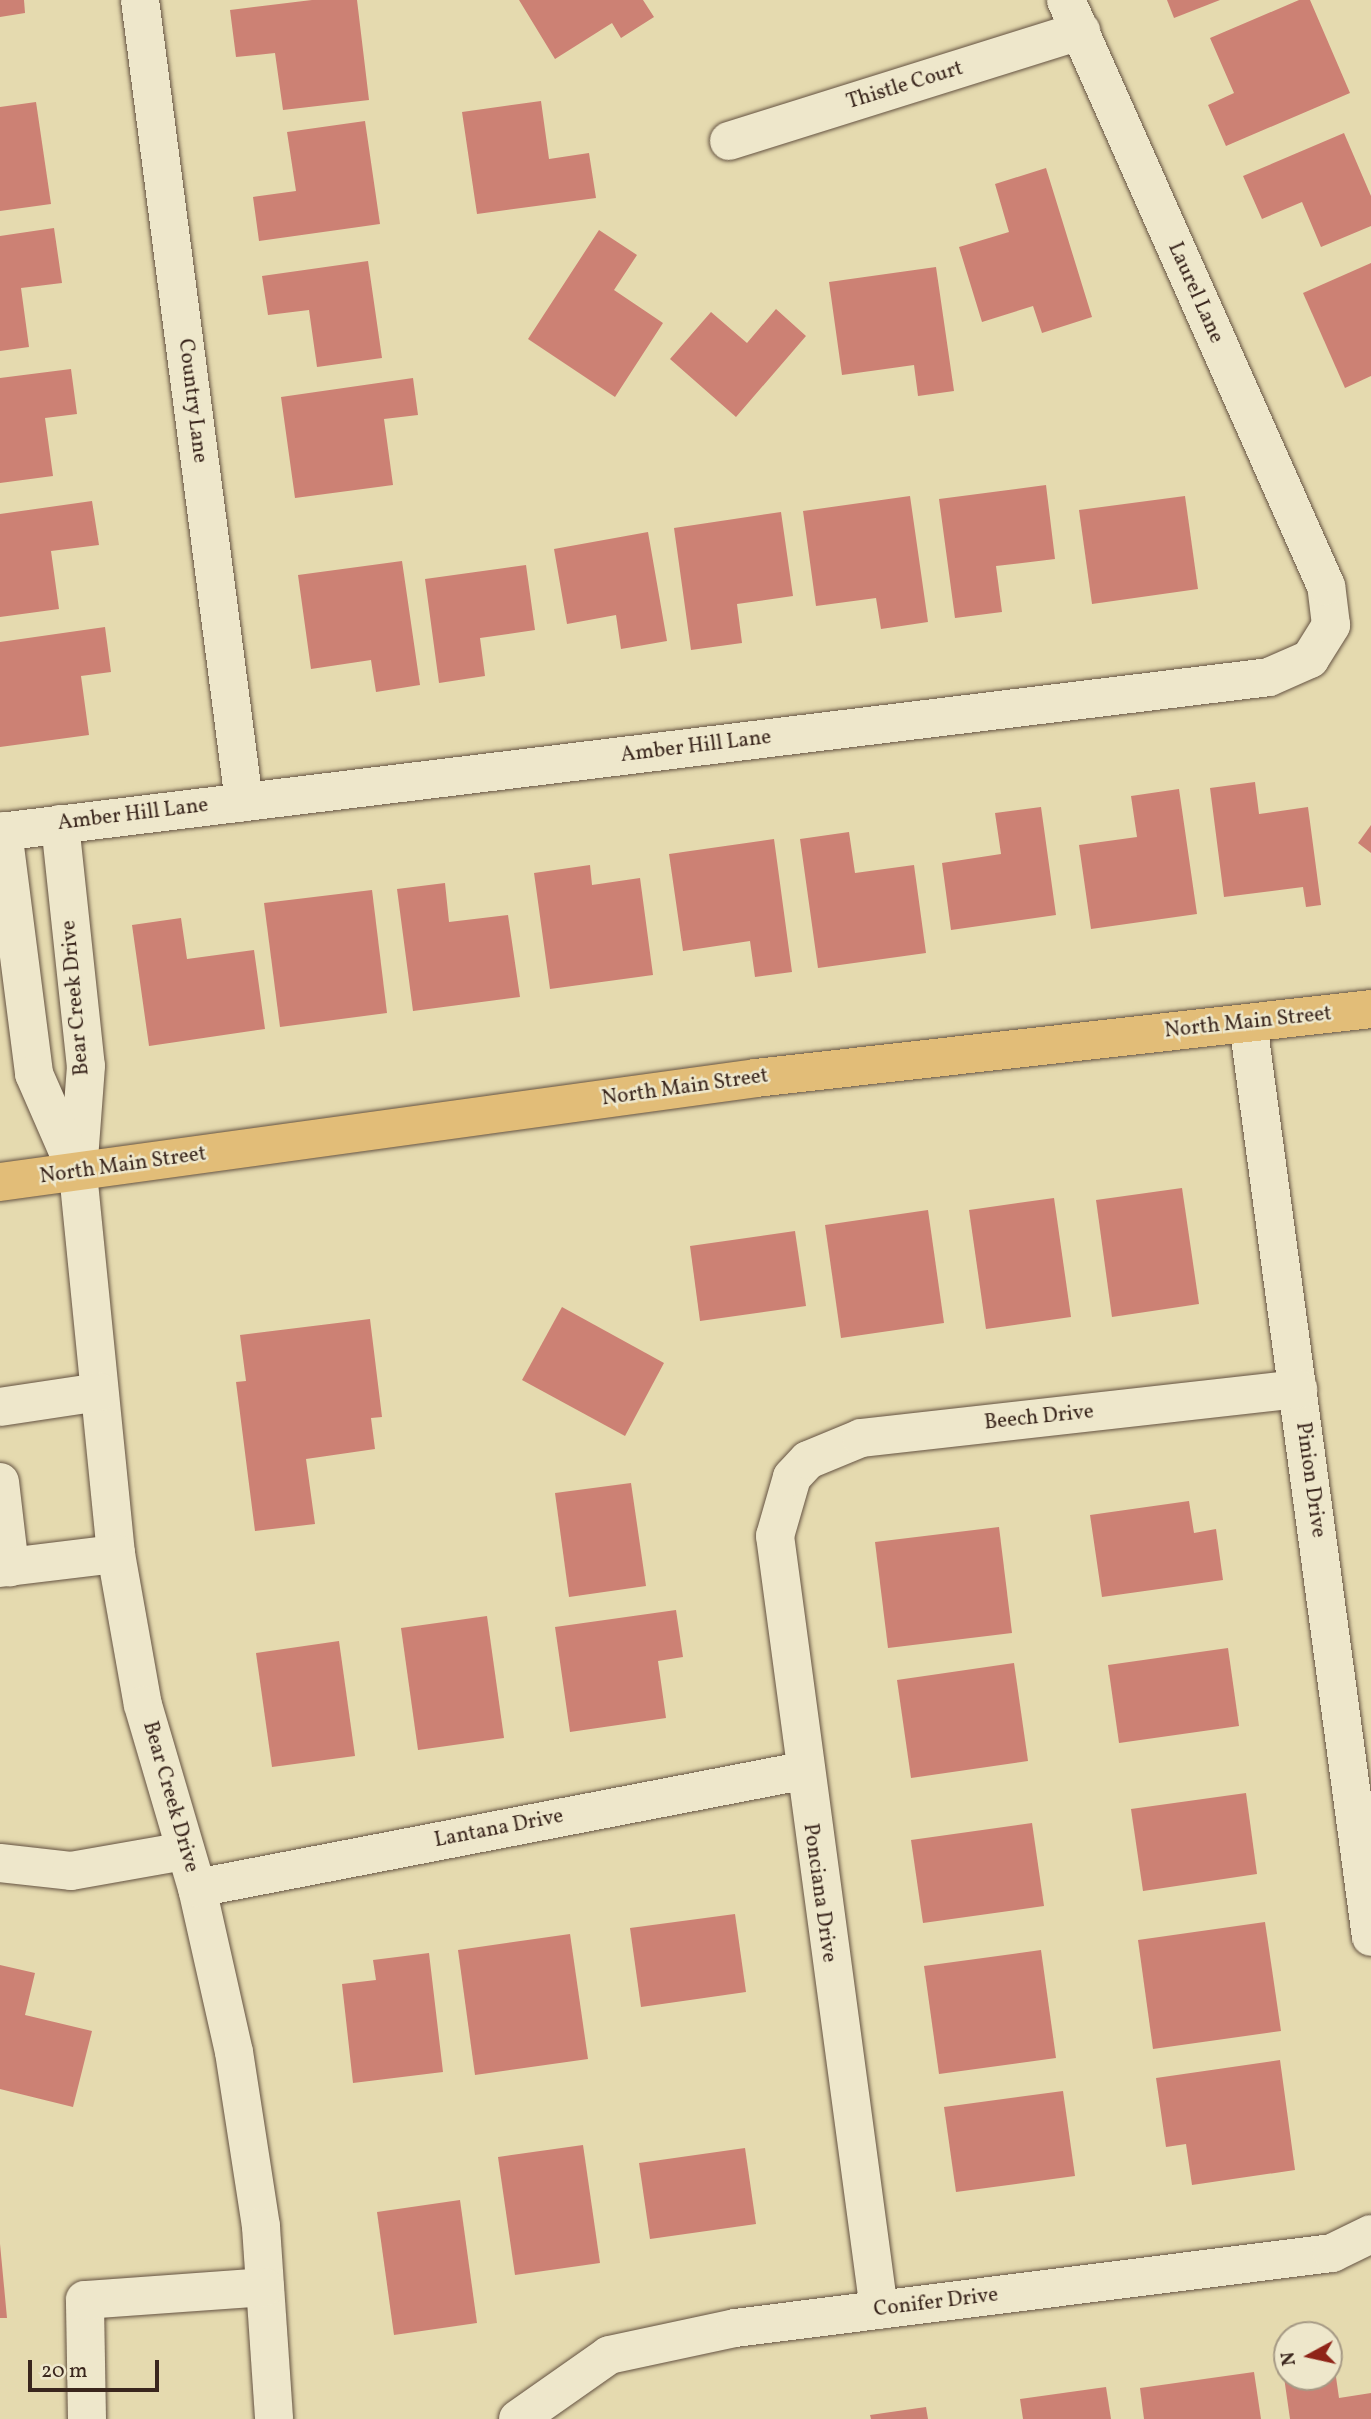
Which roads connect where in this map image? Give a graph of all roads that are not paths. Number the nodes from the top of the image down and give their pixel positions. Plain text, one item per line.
1 (140, 0) edge
2 (1074, 15) edge
3 (729, 141) dead end
4 (1326, 586) joint
5 (244, 802) junction
6 (60, 824) junction
7 (1, 831) edge
8 (1371, 1009) edge
9 (1248, 1023) junction
10 (78, 1173) junction
11 (0, 1182) edge
12 (1298, 1389) junction
13 (99, 1392) junction
14 (0, 1407) edge
15 (792, 1477) joint
16 (0, 1482) edge
17 (116, 1554) junction
18 (5, 1567) edge
19 (802, 1771) junction
20 (186, 1851) junction
21 (0, 1863) edge
22 (197, 1888) junction
23 (1371, 1937) edge
24 (1371, 2234) edge
25 (265, 2287) junction
26 (879, 2310) junction
27 (87, 2419) edge
28 (274, 2419) edge
29 (518, 2419) edge

1 - 5 street, Country Lane
2 - 3 street, Thistle Court
2 - 4 street, Laurel Lane
4 - 5 street, Amber Hill Lane
5 - 6 street, Amber Hill Lane
6 - 7 street, Amber Hill Lane
6 - 10 street, Bear Creek Drive
7 - 10 street, Bear Creek Drive
8 - 9 main road, North Main Street
9 - 10 main road, North Main Street
9 - 12 street, Pinion Drive
10 - 11 main road, North Main Street
10 - 13 street, Bear Creek Drive
12 - 15 street, Beech Drive
12 - 23 street, Pinion Drive
13 - 14 street
13 - 17 street, Bear Creek Drive
15 - 19 street, Ponciana Drive
16 - 18 street
17 - 18 street
17 - 20 street, Bear Creek Drive
19 - 22 street, Lantana Drive
19 - 26 street, Ponciana Drive
20 - 21 street
20 - 22 street, Bear Creek Drive
22 - 25 street, Bear Creek Drive
24 - 26 street, Conifer Drive
25 - 27 street
25 - 28 street, Bear Creek Drive
26 - 29 street, Conifer Drive

